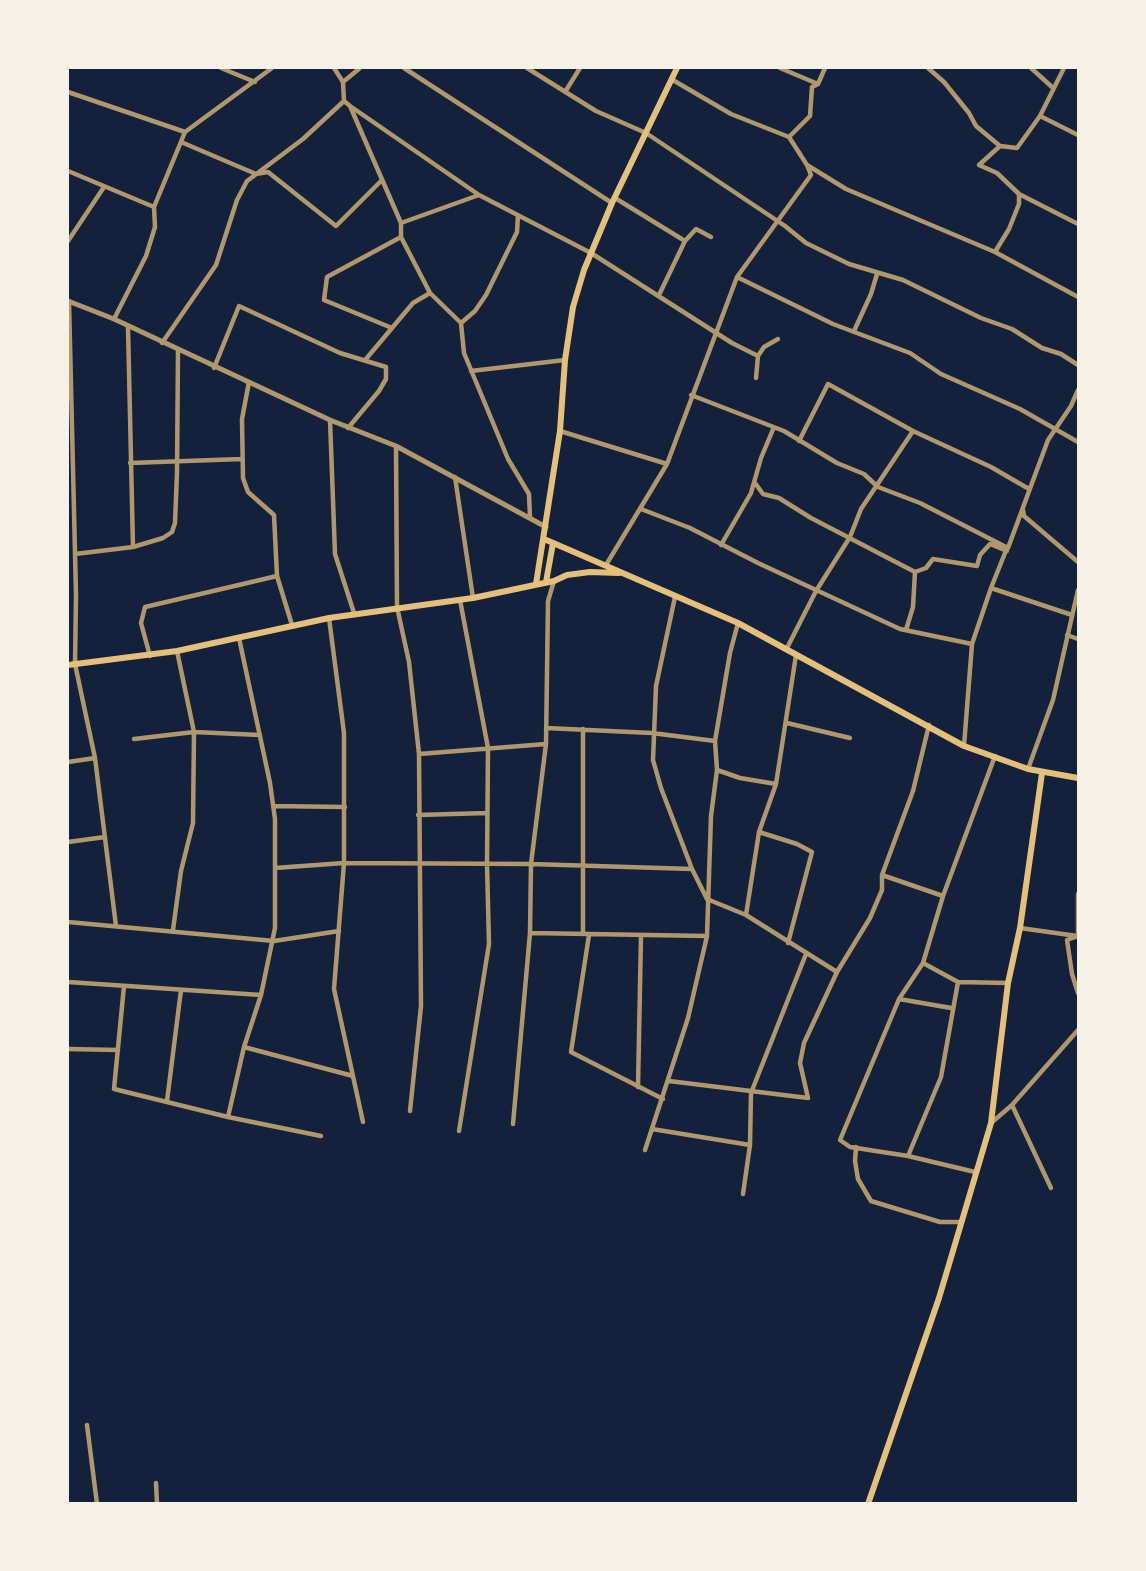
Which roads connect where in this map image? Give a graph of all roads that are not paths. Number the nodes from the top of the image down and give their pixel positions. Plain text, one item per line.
1 (221, 68) edge
2 (272, 68) edge
3 (334, 68) edge
4 (360, 68) edge
5 (404, 68) edge
6 (527, 68) edge
7 (580, 68) edge
8 (677, 68) edge
9 (780, 68) edge
10 (825, 68) edge
11 (928, 68) edge
12 (1031, 68) edge
13 (1064, 68) edge
14 (670, 79) junction
15 (255, 82) junction
16 (343, 82) junction
17 (818, 84) junction
18 (1052, 87) junction
19 (68, 92) edge
20 (565, 92) junction
21 (344, 101) junction
22 (350, 106) junction
23 (1040, 116) junction
24 (185, 132) junction
25 (646, 133) junction
26 (1078, 135) edge
27 (789, 137) junction
28 (181, 142) junction
29 (1000, 146) junction
30 (807, 165) junction
31 (68, 171) edge
32 (256, 174) junction
33 (382, 180) junction
34 (104, 187) junction
35 (1019, 194) junction
36 (479, 195) junction
37 (613, 200) junction
38 (154, 207) junction
39 (518, 215) junction
40 (777, 220) junction
41 (401, 223) junction
42 (1078, 224) edge
43 (401, 237) junction
44 (711, 237) dead end
45 (685, 240) junction
46 (68, 241) edge
47 (995, 252) junction
48 (591, 253) junction
49 (877, 274) junction
50 (737, 277) junction
51 (430, 294) junction
52 (659, 295) junction
53 (1078, 297) edge
54 (68, 301) edge
55 (114, 319) junction
56 (461, 323) junction
57 (128, 327) junction
58 (392, 328) junction
59 (854, 331) junction
60 (718, 333) junction
61 (778, 339) dead end
62 (162, 343) junction
63 (178, 350) junction
64 (758, 356) junction
65 (366, 359) junction
66 (565, 360) junction
67 (1078, 365) edge
68 (214, 368) junction
69 (471, 371) junction
70 (756, 378) dead end
71 (249, 382) junction
72 (1078, 390) edge
73 (691, 395) junction
74 (330, 420) junction
75 (348, 428) junction
76 (774, 428) junction
77 (1055, 430) junction
78 (913, 431) junction
79 (560, 432) junction
80 (799, 441) junction
81 (1078, 442) edge
82 (396, 446) junction
83 (242, 459) junction
84 (177, 462) junction
85 (130, 463) junction
86 (667, 464) junction
87 (455, 477) junction
88 (754, 483) junction
89 (878, 487) junction
90 (1029, 489) junction
91 (641, 509) junction
92 (1023, 510) junction
93 (70, 514) edge
94 (530, 517) junction
95 (546, 527) junction
96 (850, 537) junction
97 (544, 539) junction
98 (553, 543) junction
99 (721, 544) junction
100 (133, 547) junction
101 (1007, 550) junction
102 (75, 554) junction
103 (1078, 561) edge
104 (606, 565) junction
105 (915, 572) junction
106 (619, 573) junction
107 (277, 576) junction
108 (554, 581) junction
109 (546, 582) junction
110 (536, 584) junction
111 (990, 588) junction
112 (1078, 590) edge
113 (816, 591) junction
114 (76, 595) junction
115 (68, 596) edge
116 (675, 597) junction
117 (473, 598) junction
118 (460, 600) junction
119 (397, 607) junction
120 (354, 613) junction
121 (1072, 615) junction
122 (329, 618) junction
123 (738, 623) junction
124 (291, 625) junction
125 (906, 630) junction
126 (1067, 635) junction
127 (239, 638) junction
128 (1078, 639) edge
129 (972, 644) junction
130 (786, 650) junction
131 (177, 651) junction
132 (796, 655) junction
133 (150, 656) junction
134 (71, 664) edge
135 (787, 723) junction
136 (929, 725) junction
137 (546, 728) junction
138 (583, 729) junction
139 (194, 732) junction
140 (652, 734) junction
141 (260, 735) junction
142 (850, 738) dead end
143 (134, 739) dead end
144 (715, 741) junction
145 (546, 744) junction
146 (964, 746) junction
147 (488, 748) junction
148 (419, 754) junction
149 (995, 756) junction
150 (94, 758) junction
151 (68, 762) edge
152 (1028, 769) junction
153 (717, 770) junction
154 (1042, 773) junction
155 (1078, 778) edge
156 (776, 784) junction
157 (273, 806) junction
158 (345, 807) junction
159 (487, 813) junction
160 (418, 815) junction
161 (759, 832) junction
162 (105, 837) junction
163 (68, 842) edge
164 (344, 863) junction
165 (418, 864) junction
166 (487, 864) junction
167 (531, 864) junction
168 (584, 866) junction
169 (275, 868) junction
170 (692, 869) junction
171 (882, 875) junction
172 (1078, 894) edge
173 (944, 896) junction
174 (708, 899) junction
175 (746, 915) junction
176 (68, 922) edge
177 (116, 926) junction
178 (1020, 928) junction
179 (173, 930) junction
180 (339, 931) junction
181 (530, 933) junction
182 (586, 935) junction
183 (641, 936) junction
184 (707, 936) junction
185 (1078, 936) edge
186 (274, 941) junction
187 (788, 943) junction
188 (806, 954) junction
189 (923, 963) junction
190 (837, 972) junction
191 (957, 981) junction
192 (68, 982) edge
193 (1008, 983) junction
194 (124, 986) junction
195 (181, 990) junction
196 (1078, 993) edge
197 (261, 995) junction
198 (899, 999) junction
199 (951, 1008) junction
200 (1078, 1030) edge
201 (244, 1047) junction
202 (68, 1049) edge
203 (118, 1050) junction
204 (353, 1076) junction
205 (669, 1081) junction
206 (638, 1087) junction
207 (751, 1093) junction
208 (663, 1099) junction
209 (167, 1101) junction
210 (1012, 1105) junction
211 (410, 1111) dead end
212 (228, 1117) junction
213 (363, 1122) dead end
214 (991, 1123) junction
215 (513, 1124) dead end
216 (652, 1129) junction
217 (459, 1131) dead end
218 (321, 1136) dead end
219 (750, 1145) junction
220 (856, 1148) junction
221 (645, 1150) dead end
222 (908, 1156) junction
223 (975, 1172) junction
224 (1051, 1188) dead end
225 (743, 1194) dead end
226 (962, 1222) junction
227 (87, 1425) dead end
228 (156, 1483) dead end
229 (97, 1503) edge
230 (157, 1503) edge
231 (868, 1503) edge

1 - 15 street
2 - 15 street
3 - 16 street
4 - 16 street
5 - 37 street
6 - 20 street
7 - 20 street
8 - 14 main road
9 - 17 street
10 - 17 street
11 - 29 street
12 - 18 street
13 - 18 street
14 - 25 main road
14 - 27 street
15 - 24 street
16 - 21 street
17 - 27 street
18 - 23 street
19 - 24 street
20 - 25 street
21 - 22 street
21 - 32 street
22 - 33 street
22 - 36 street
23 - 26 street
23 - 29 street
24 - 28 street
25 - 37 main road
25 - 40 street
27 - 30 street
28 - 32 street
28 - 38 street
29 - 35 street
30 - 40 street
30 - 47 street
31 - 34 street
32 - 33 street
32 - 62 street
33 - 41 street
34 - 38 street
34 - 46 street
35 - 42 street
35 - 47 street
36 - 39 street
36 - 41 street
37 - 45 street
37 - 48 main road
38 - 55 street
39 - 48 street
39 - 56 street
40 - 49 street
40 - 50 street
41 - 43 street
43 - 51 street
43 - 58 street
44 - 45 street
45 - 52 street
47 - 53 street
48 - 52 street
48 - 66 main road
49 - 59 street
49 - 67 street
50 - 59 street
50 - 60 street
51 - 56 street
51 - 58 street
52 - 60 street
54 - 55 street
54 - 93 street
55 - 57 street
56 - 69 street
57 - 62 street
57 - 85 street
58 - 65 street
59 - 77 street
60 - 64 street
60 - 73 street
61 - 64 street
62 - 63 street
63 - 68 street
63 - 84 street
64 - 70 street
65 - 68 street
65 - 75 street
66 - 69 street
66 - 79 main road
68 - 71 street
69 - 94 street
71 - 74 street
71 - 83 street
72 - 77 street
73 - 76 street
73 - 86 street
74 - 75 street
74 - 120 street
75 - 82 street
76 - 80 street
76 - 88 street
77 - 81 street
77 - 90 street
78 - 80 street
78 - 89 street
78 - 90 street
79 - 86 street
79 - 95 main road
80 - 89 street
82 - 87 street
82 - 119 street
83 - 84 street
83 - 107 street
84 - 85 street
84 - 100 street
85 - 100 street
86 - 91 street
87 - 94 street
87 - 117 street
88 - 96 street
88 - 99 street
89 - 96 street
89 - 101 street
90 - 92 street
91 - 99 street
91 - 104 street
92 - 101 street
92 - 103 street
93 - 102 street
94 - 95 street
95 - 97 main road
96 - 105 street
96 - 113 street
97 - 98 main road
97 - 110 main road
98 - 104 main road
98 - 109 main road
99 - 113 street
100 - 102 street
101 - 105 street
101 - 111 street
102 - 114 street
104 - 106 main road
105 - 125 street
106 - 108 main road
106 - 116 main road
107 - 124 street
107 - 133 street
108 - 109 main road
108 - 137 street
109 - 110 main road
110 - 117 main road
111 - 121 street
111 - 129 street
112 - 121 street
113 - 125 street
113 - 130 street
114 - 115 street
114 - 134 street
116 - 123 main road
116 - 140 street
117 - 118 main road
118 - 119 main road
118 - 147 street
119 - 120 main road
119 - 148 street
120 - 122 main road
121 - 126 street
122 - 124 main road
122 - 158 street
123 - 130 main road
123 - 144 street
124 - 127 main road
125 - 129 street
126 - 128 street
126 - 152 street
127 - 131 main road
127 - 141 street
129 - 146 street
130 - 132 main road
131 - 133 main road
131 - 139 street
132 - 135 street
132 - 136 main road
133 - 134 main road
134 - 150 street
135 - 142 street
135 - 156 street
136 - 146 main road
136 - 171 street
137 - 138 street
137 - 145 street
138 - 140 street
138 - 168 street
139 - 141 street
139 - 143 street
139 - 179 street
140 - 144 street
140 - 170 street
141 - 157 street
144 - 153 street
145 - 147 street
145 - 167 street
146 - 149 main road
147 - 148 street
147 - 159 street
148 - 160 street
149 - 152 main road
149 - 173 street
150 - 151 street
150 - 162 street
152 - 154 main road
153 - 156 street
153 - 174 street
154 - 155 main road
154 - 178 main road
156 - 161 street
157 - 158 street
157 - 169 street
158 - 164 street
159 - 160 street
159 - 166 street
160 - 165 street
161 - 175 street
161 - 187 street
162 - 163 street
162 - 177 street
164 - 165 street
164 - 169 street
164 - 180 street
165 - 166 street
165 - 211 street
166 - 167 street
166 - 217 street
167 - 168 street
167 - 181 street
168 - 170 street
168 - 182 street
169 - 186 street
170 - 174 street
171 - 173 street
171 - 190 street
172 - 185 street
173 - 189 street
174 - 175 street
174 - 184 street
175 - 187 street
176 - 177 street
177 - 179 street
178 - 185 street
178 - 193 main road
179 - 186 street
180 - 186 street
180 - 204 street
181 - 182 street
181 - 215 street
182 - 183 street
182 - 206 street
183 - 184 street
183 - 206 street
184 - 205 street
185 - 196 street
186 - 197 street
187 - 188 street
188 - 190 street
188 - 207 street
189 - 191 street
189 - 198 street
190 - 207 street
191 - 193 street
191 - 199 street
192 - 194 street
193 - 214 main road
194 - 195 street
194 - 203 street
195 - 197 street
195 - 209 street
197 - 201 street
198 - 199 street
198 - 220 street
199 - 222 street
200 - 210 street
201 - 204 street
201 - 212 street
202 - 203 street
203 - 209 street
204 - 213 street
205 - 207 street
205 - 208 street
206 - 208 street
207 - 219 street
208 - 216 street
209 - 212 street
210 - 214 street
210 - 224 street
212 - 218 street
214 - 223 main road
216 - 219 street
216 - 221 street
219 - 225 street
220 - 222 street
220 - 226 street
222 - 223 street
223 - 226 main road
226 - 231 main road
227 - 229 street
228 - 230 street

